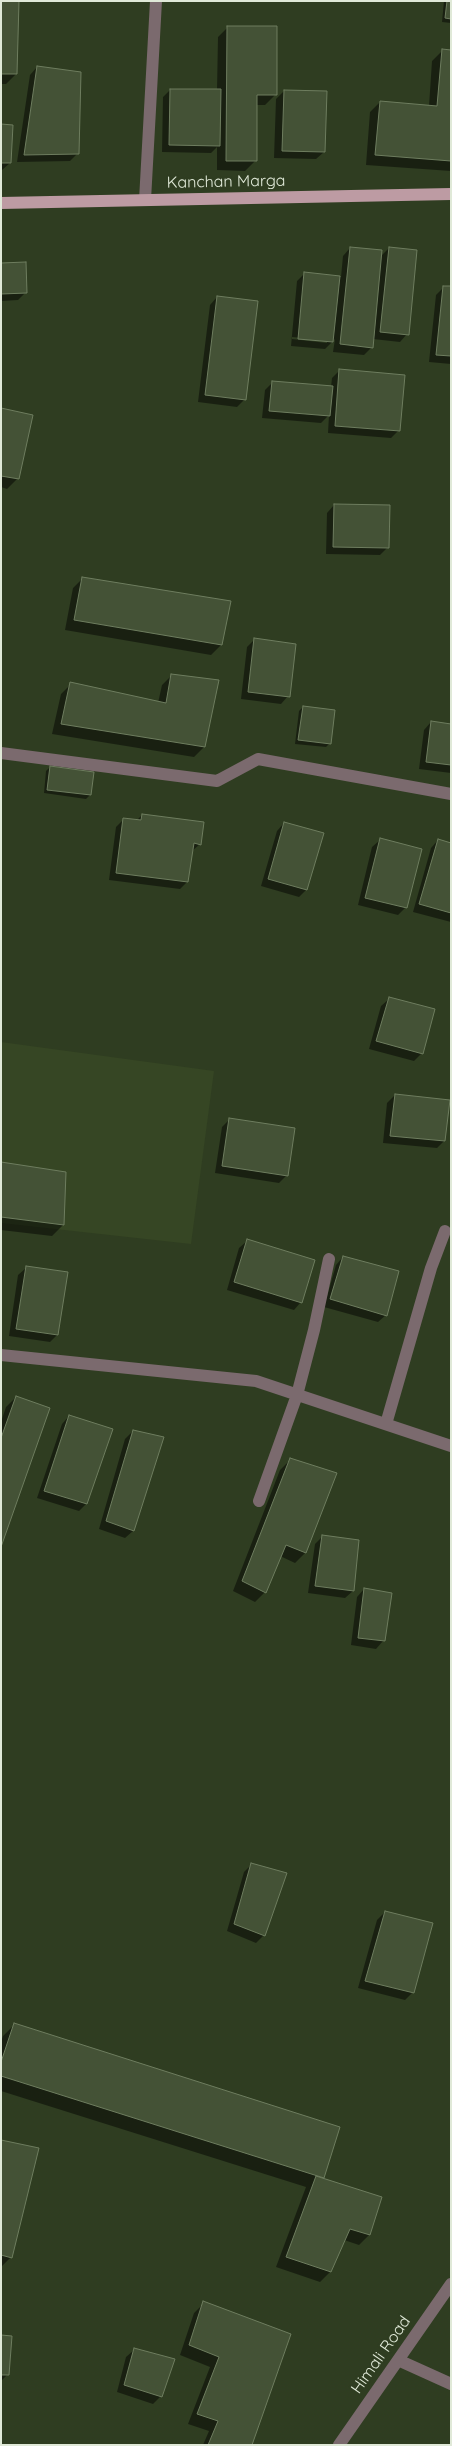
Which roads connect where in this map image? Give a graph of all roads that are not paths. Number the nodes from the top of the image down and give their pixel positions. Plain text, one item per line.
1 (156, 1) edge
2 (451, 194) edge
3 (145, 200) junction
4 (1, 203) edge
5 (1, 753) edge
6 (451, 794) edge
7 (445, 1231) dead end
8 (329, 1259) dead end
9 (1, 1355) edge
10 (297, 1395) junction
11 (386, 1424) junction
12 (451, 1446) edge
13 (259, 1501) dead end
14 (451, 2284) edge
15 (398, 2360) junction
16 (451, 2384) edge
17 (339, 2445) edge

1 - 3 street
2 - 3 main road, Kanchan Marga
3 - 4 main road, Kanchan Marga
5 - 6 street
7 - 11 street
8 - 10 street
9 - 10 street
10 - 11 street
10 - 13 street
11 - 12 street
14 - 15 street, Himali Road
15 - 16 street
15 - 17 street, Himali Road

